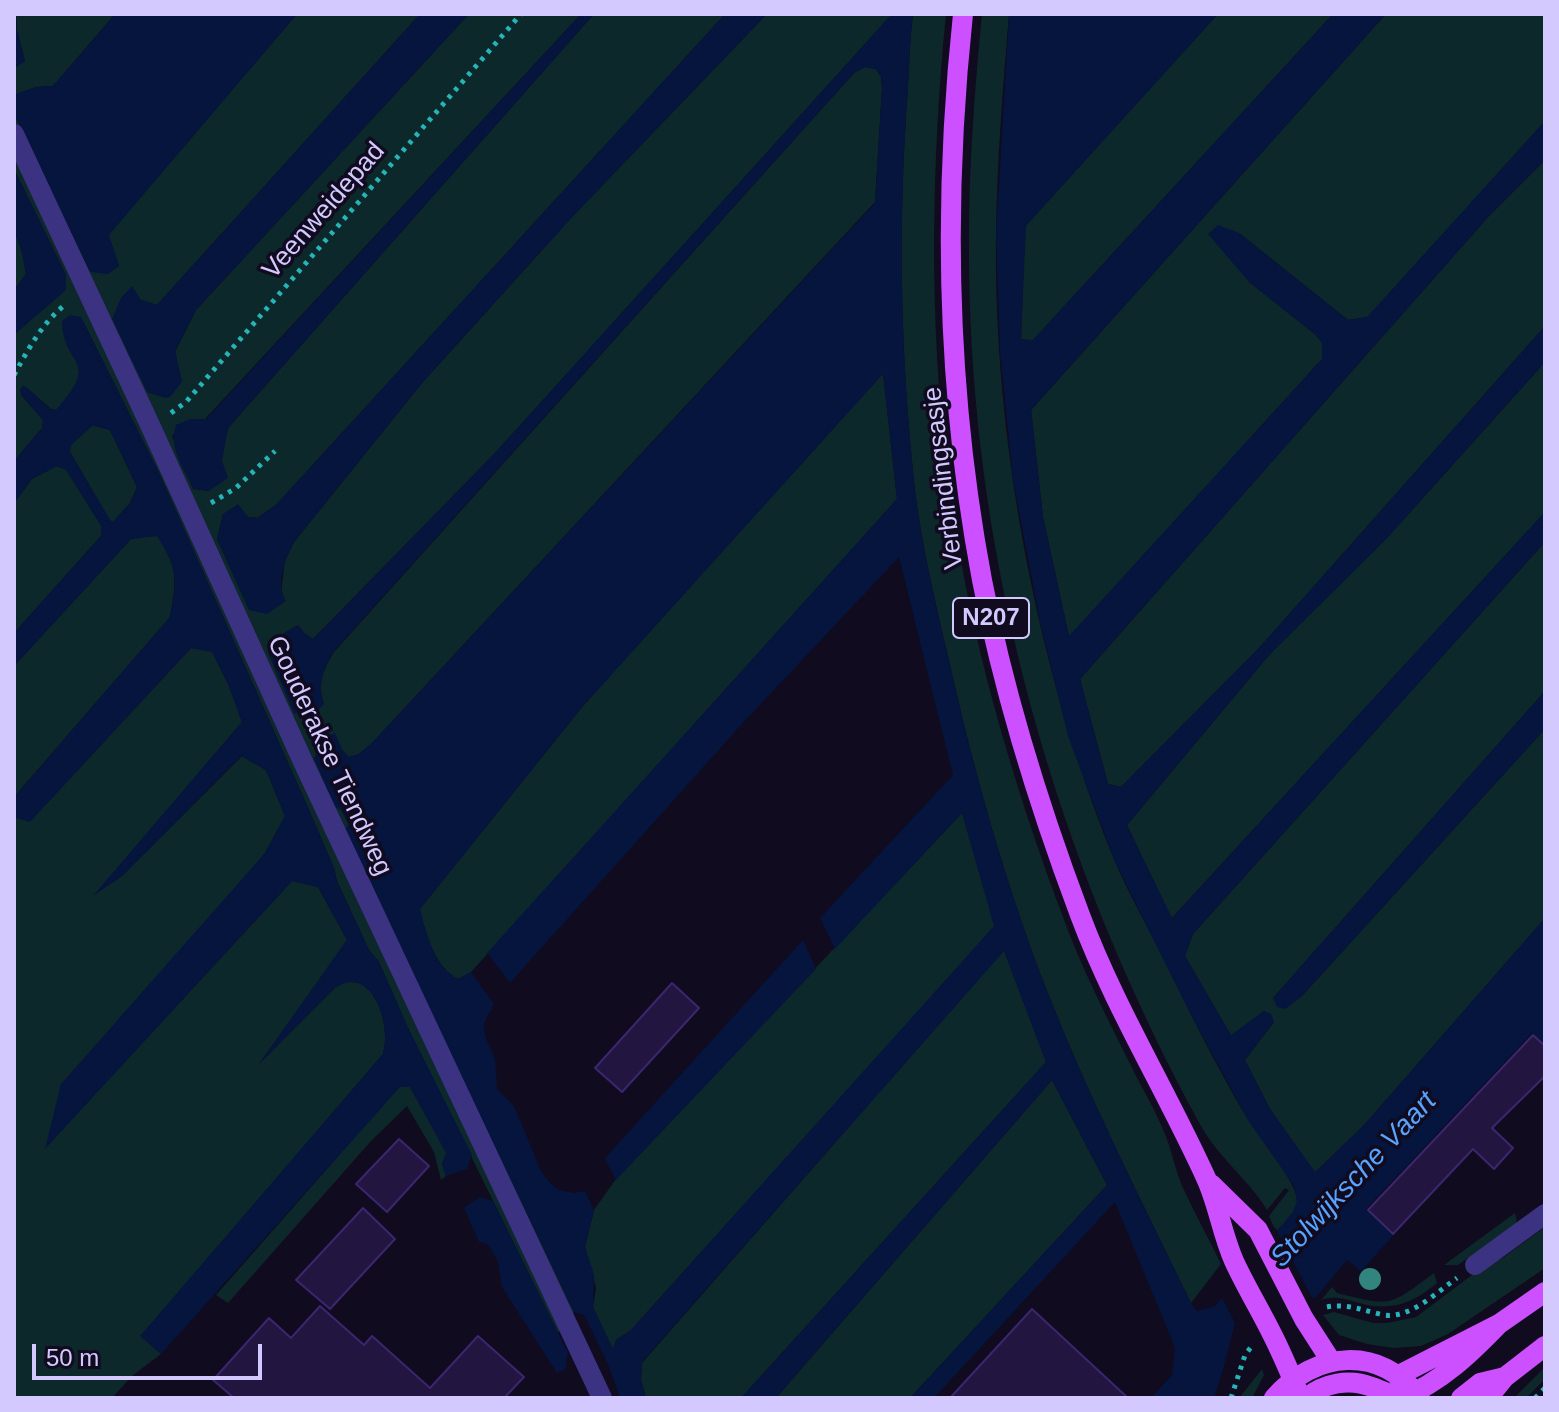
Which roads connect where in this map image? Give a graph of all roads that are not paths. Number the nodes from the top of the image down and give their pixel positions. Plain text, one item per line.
1 (963, 14) edge
2 (14, 134) edge
3 (1208, 1181) junction
4 (1545, 1214) edge
5 (1475, 1265) road end
6 (1545, 1292) edge
7 (1499, 1324) junction
8 (1545, 1346) edge
9 (1331, 1361) junction
10 (1397, 1376) junction
11 (1505, 1377) junction
12 (1292, 1379) junction
13 (1418, 1395) edge
14 (602, 1398) edge
15 (1274, 1398) edge
16 (1303, 1398) edge
17 (1461, 1398) edge
18 (1488, 1398) edge

1 - 3 main road, Verbindingsasje / N207
2 - 14 street, Gouderakse Tiendweg
3 - 9 main road, Verbindingsasje / N207
3 - 12 main road, Verbindingsasje / N207
4 - 5 street
6 - 7 main road
7 - 10 main road
7 - 13 main road
8 - 11 main road
9 - 10 main road
9 - 12 main road
10 - 13 main road
11 - 17 main road
11 - 18 main road
12 - 15 main road
12 - 16 main road, N207
13 - 16 main road, N207

